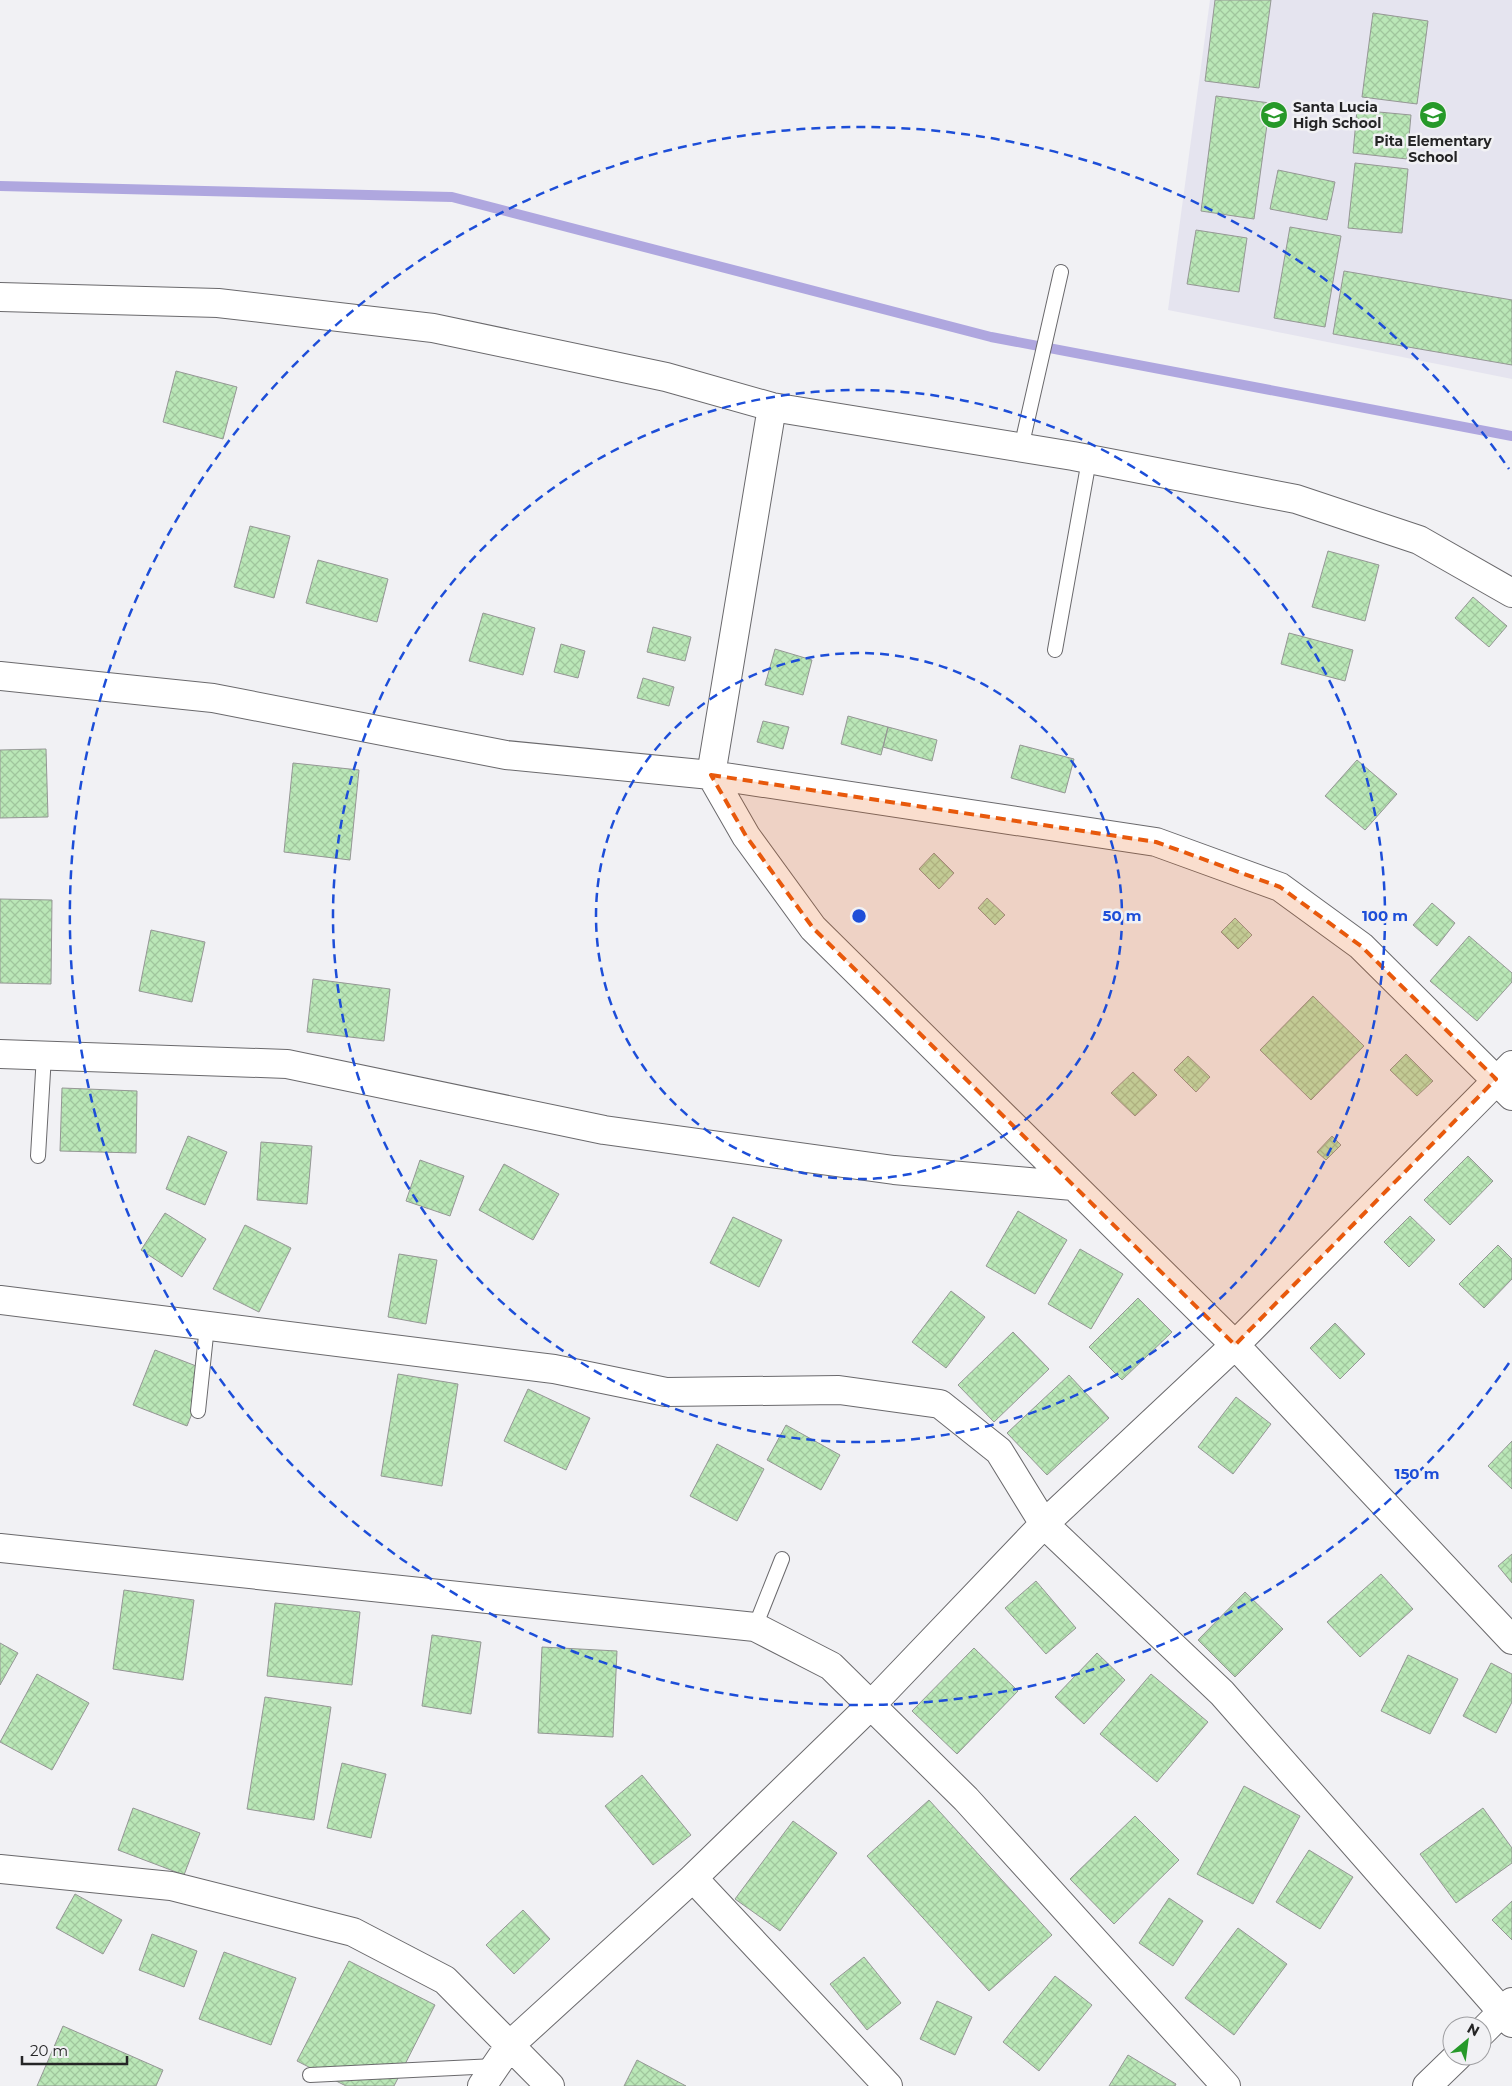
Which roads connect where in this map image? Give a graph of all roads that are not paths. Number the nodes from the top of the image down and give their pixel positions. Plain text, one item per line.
1 (1061, 272) dead end
2 (0, 297) edge
3 (772, 407) junction
4 (1021, 448) junction
5 (1089, 460) junction
6 (1512, 593) edge
7 (1055, 650) dead end
8 (0, 676) edge
9 (711, 775) junction
10 (0, 1054) edge
11 (44, 1055) junction
12 (1507, 1080) edge
13 (38, 1156) dead end
14 (1073, 1186) junction
15 (0, 1300) edge
16 (207, 1326) junction
17 (1235, 1345) junction
18 (198, 1411) dead end
19 (1044, 1524) junction
20 (0, 1548) edge
21 (782, 1558) dead end
22 (755, 1627) junction
23 (1512, 1640) edge
24 (870, 1706) junction
25 (0, 1868) edge
26 (693, 1878) junction
27 (1508, 2013) edge
28 (1492, 2025) edge
29 (496, 2066) edge
30 (1448, 2066) edge
31 (310, 2075) dead end
32 (550, 2086) edge
33 (888, 2086) edge
34 (1226, 2086) edge
35 (1428, 2086) edge

1 - 4 lane
2 - 3 street
3 - 4 street
3 - 9 street
4 - 5 street
5 - 6 street
5 - 7 lane
8 - 9 street
9 - 12 street
9 - 14 street
10 - 11 street
11 - 13 lane
11 - 14 street
12 - 17 street
14 - 17 street
15 - 16 street
16 - 18 lane
16 - 19 street
17 - 19 street
17 - 23 street
19 - 24 street
19 - 27 street
20 - 22 street
21 - 22 lane
22 - 24 street
24 - 26 street
24 - 34 street
25 - 29 street
26 - 29 street
26 - 33 street
27 - 28 street
29 - 31 lane
29 - 32 street
30 - 35 street

